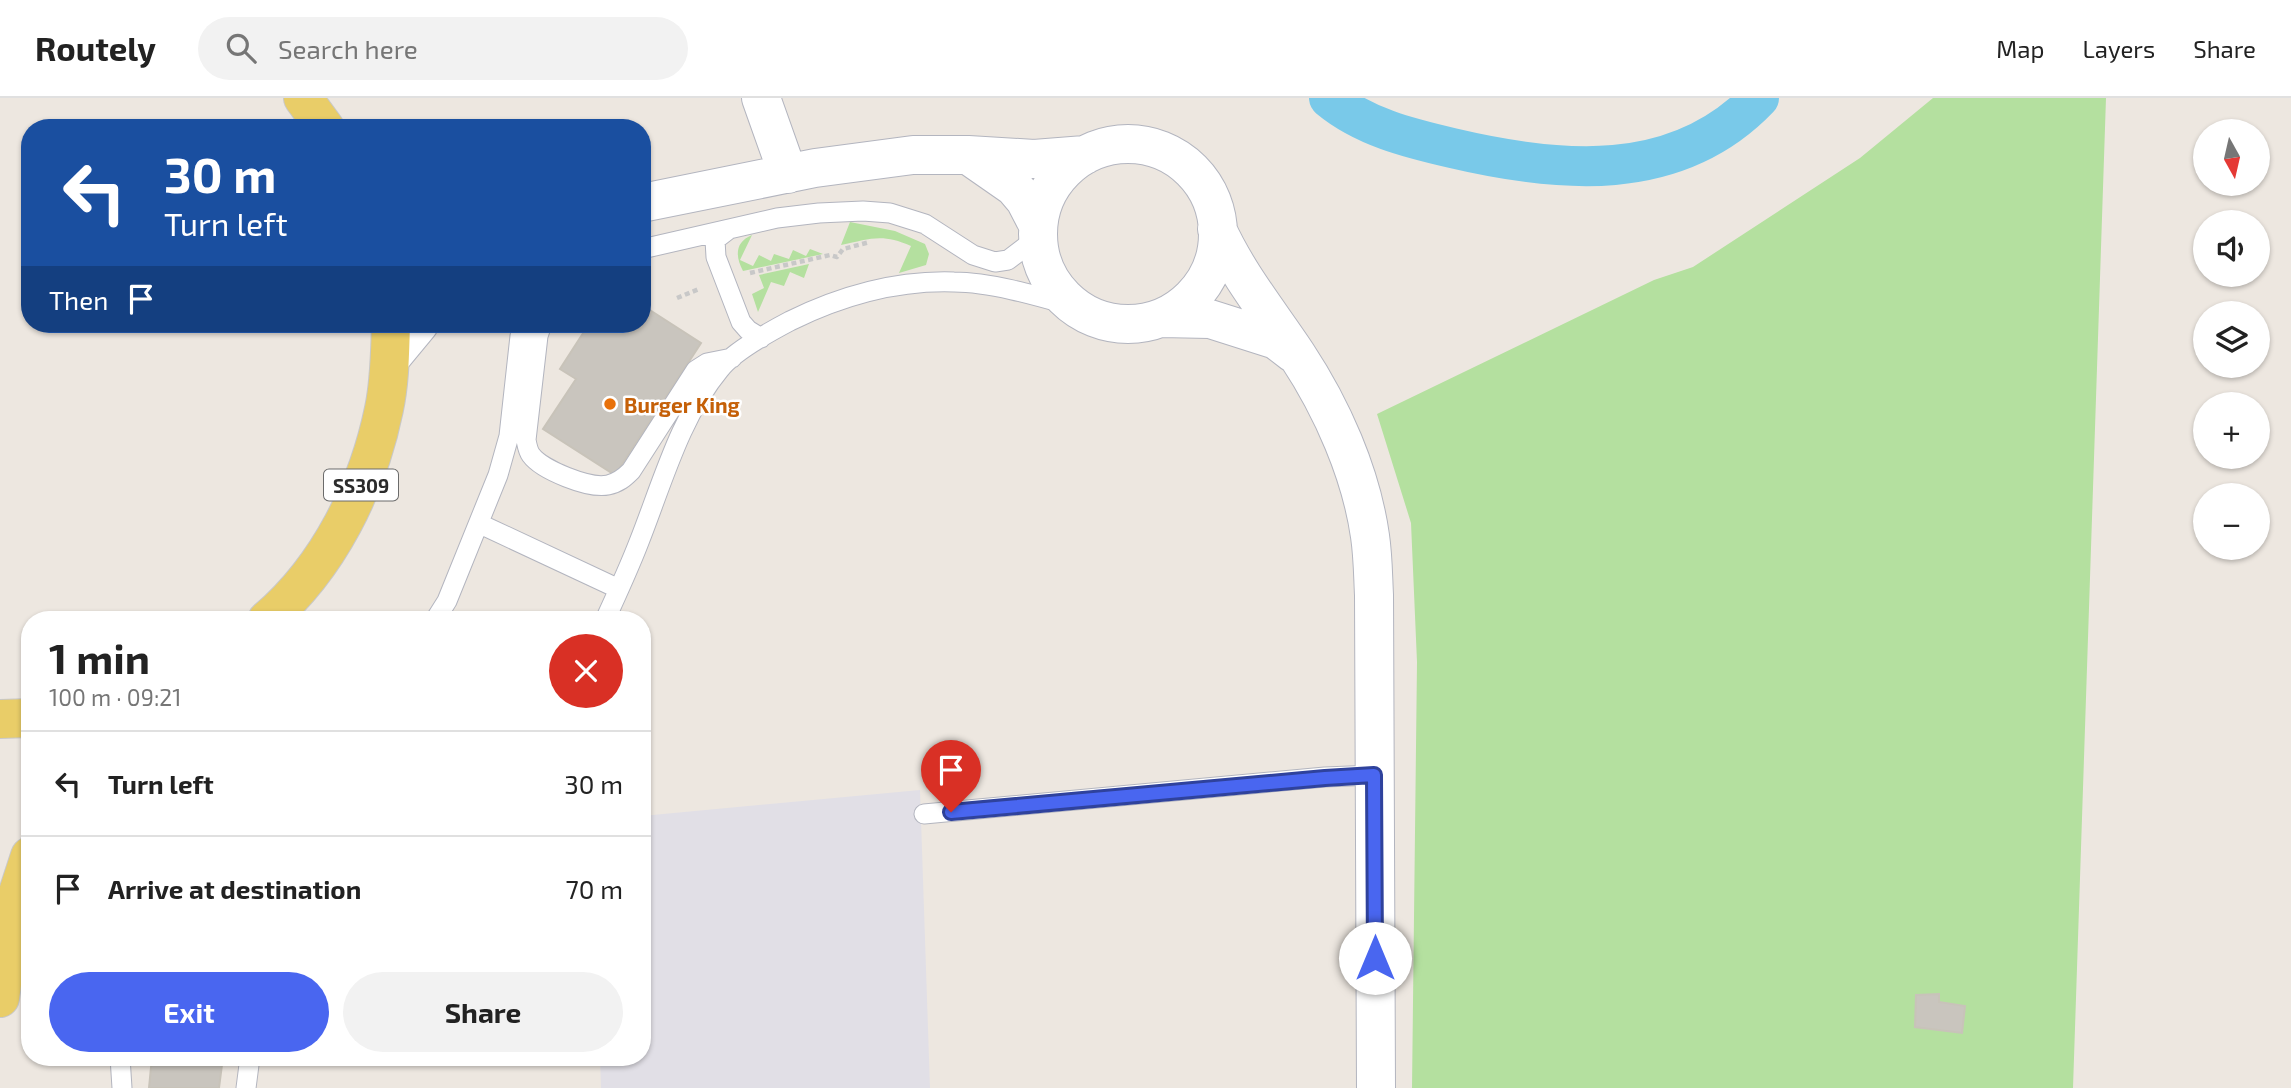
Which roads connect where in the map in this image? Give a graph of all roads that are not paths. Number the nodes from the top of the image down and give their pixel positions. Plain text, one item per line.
1 (303, 98) edge
2 (761, 98) edge
3 (318, 119) edge
4 (968, 155) junction
5 (1085, 155) junction
6 (788, 174) junction
7 (651, 201) edge
8 (1217, 229) junction
9 (729, 230) junction
10 (1037, 231) junction
11 (651, 246) edge
12 (1073, 306) junction
13 (1161, 318) junction
14 (522, 333) edge
15 (539, 333) edge
16 (761, 338) junction
17 (390, 341) edge
18 (1298, 356) junction
19 (732, 358) junction
20 (480, 524) junction
21 (619, 589) junction
22 (275, 611) edge
23 (441, 611) edge
24 (609, 611) edge
25 (21, 718) edge
26 (0, 719) edge
27 (1374, 775) junction
28 (924, 814) dead end
29 (21, 884) edge
30 (0, 998) edge
31 (121, 1066) edge
32 (249, 1066) edge
33 (122, 1088) edge
34 (246, 1088) edge
35 (1376, 1088) edge

1 - 3 main road
2 - 6 street
4 - 5 street
4 - 6 street
4 - 10 street
5 - 8 street
5 - 10 street
6 - 7 street
8 - 13 street
8 - 18 street
9 - 10 lane
9 - 11 lane
9 - 16 lane
10 - 12 street
12 - 13 street
12 - 16 lane
13 - 18 street
14 - 20 lane
15 - 19 lane
16 - 19 lane
17 - 22 main road, SS309
18 - 27 street
19 - 21 lane
20 - 21 lane
20 - 23 lane
21 - 24 lane
25 - 26 main road
27 - 28 lane
27 - 35 street
29 - 30 main road
31 - 33 lane
32 - 34 lane

